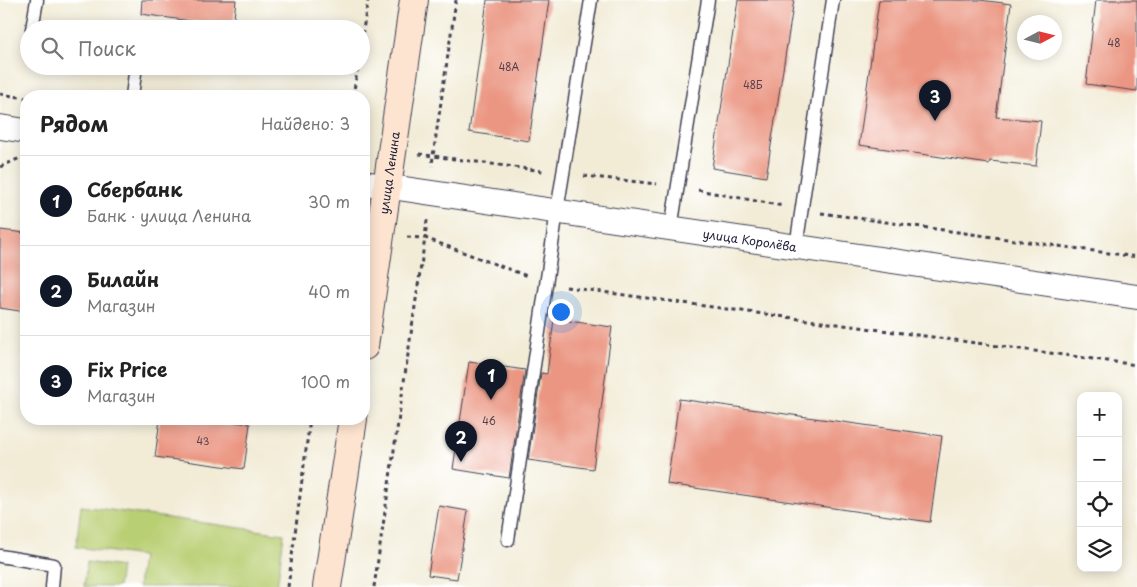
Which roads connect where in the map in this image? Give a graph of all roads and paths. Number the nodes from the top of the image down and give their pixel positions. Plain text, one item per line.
1 (37, 0) edge
2 (368, 0) edge
3 (414, 0) edge
4 (456, 0) edge
5 (591, 0) edge
6 (708, 0) edge
7 (833, 0) edge
8 (34, 20) edge
9 (365, 20) edge
10 (135, 75) edge
11 (356, 75) edge
12 (133, 90) edge
13 (354, 90) edge
14 (0, 94) edge
15 (20, 97) edge
16 (0, 128) edge
17 (20, 131) edge
18 (20, 157) edge
19 (0, 167) edge
20 (562, 174) junction
21 (376, 185) edge
22 (677, 186) junction
23 (801, 210) junction
24 (556, 211) junction
25 (671, 228) junction
26 (796, 247) junction
27 (1137, 257) edge
28 (370, 266) edge
29 (546, 284) junction
30 (1137, 297) edge
31 (1137, 365) edge
32 (309, 425) edge
33 (352, 425) edge
34 (508, 540) dead end
35 (0, 556) edge
36 (52, 587) edge
37 (288, 587) edge
38 (327, 587) edge
39 (374, 587) edge

1 - 8 lane
2 - 9 path
3 - 21 street, улица Ленина
4 - 20 path
5 - 20 lane
6 - 22 lane
7 - 23 lane
10 - 12 lane
11 - 13 path
14 - 15 path
16 - 17 street
18 - 19 path
20 - 22 path
20 - 24 lane
21 - 24 street, улица Королёва
21 - 28 street, улица Ленина
22 - 23 path
22 - 25 lane
23 - 26 lane
23 - 27 path
24 - 25 street, улица Королёва
24 - 29 lane
25 - 26 street, улица Королёва
26 - 30 street, улица Королёва
29 - 31 path
29 - 34 lane
29 - 39 path
32 - 37 path
33 - 38 street
35 - 36 lane

